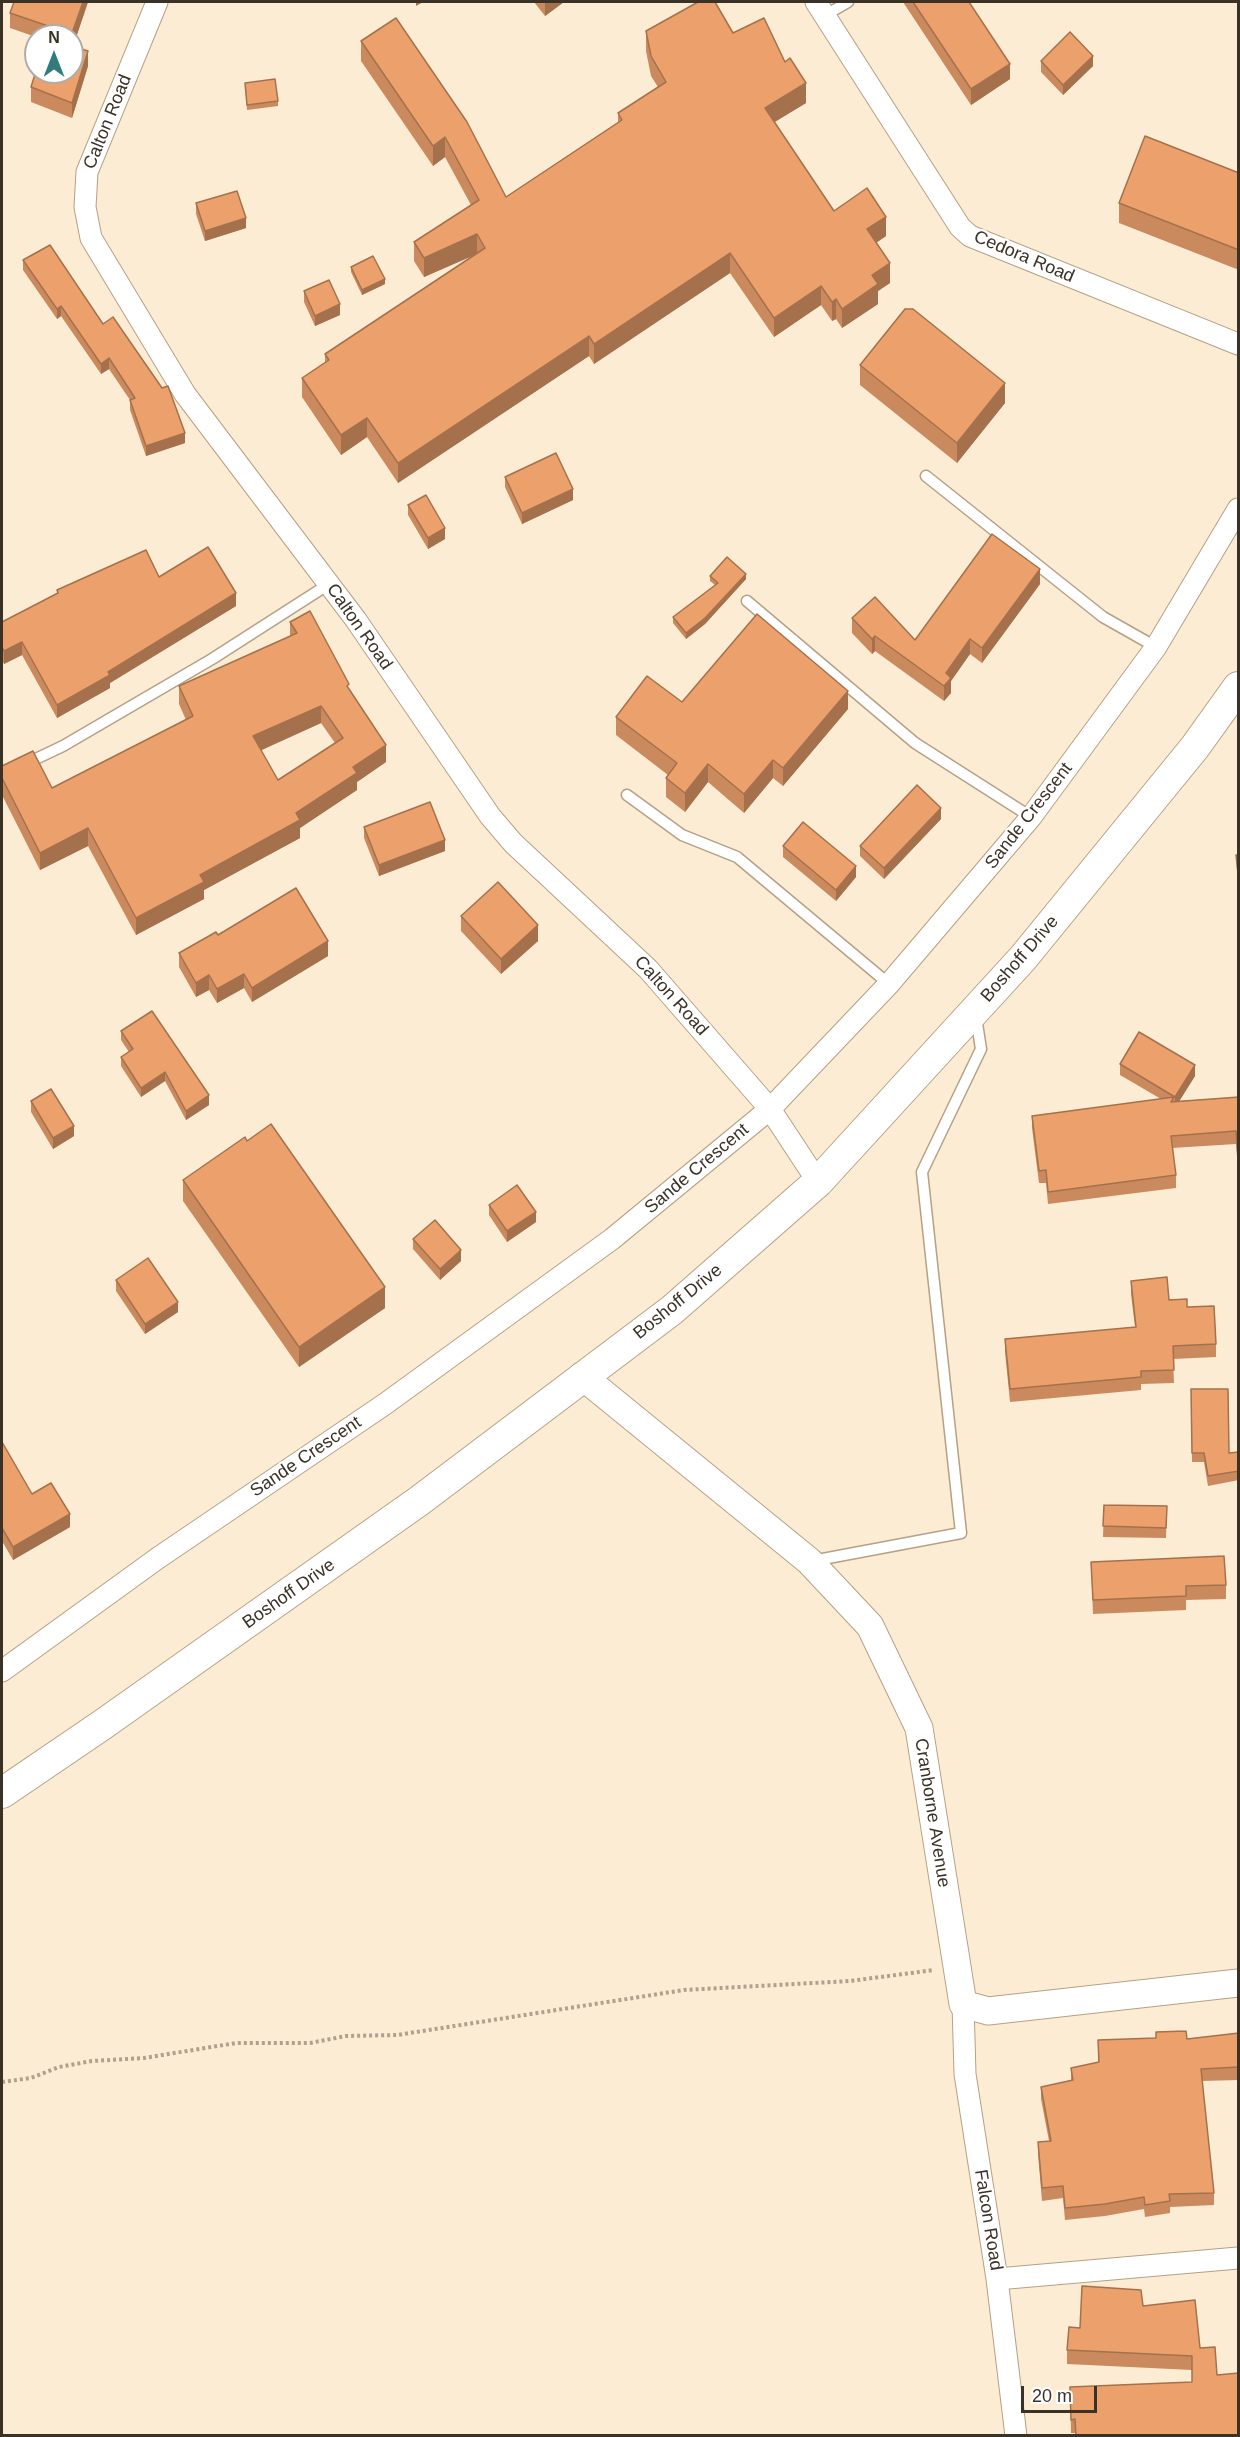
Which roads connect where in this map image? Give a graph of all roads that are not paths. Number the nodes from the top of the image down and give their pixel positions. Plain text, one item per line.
1 (157, 2) edge
2 (848, 2) edge
3 (820, 9) edge
4 (1239, 344) edge
5 (926, 476) dead end
6 (1239, 509) edge
7 (329, 584) junction
8 (747, 601) dead end
9 (1156, 647) junction
10 (1239, 687) edge
11 (2, 775) edge
12 (627, 795) dead end
13 (1031, 817) junction
14 (889, 984) junction
15 (975, 1011) junction
16 (770, 1109) junction
17 (818, 1182) junction
18 (582, 1376) junction
19 (809, 1561) junction
20 (2, 1671) edge
21 (2, 1792) edge
22 (1239, 1983) edge
23 (963, 2004) junction
24 (1239, 2258) edge
25 (997, 2279) junction
26 (1016, 2436) edge

1 - 7 street, Calton Road
2 - 3 lane
3 - 4 street, Cedora Road
5 - 9 lane
6 - 9 street, Sande Crescent
7 - 11 lane
7 - 16 street, Calton Road
8 - 13 lane
9 - 13 street, Sande Crescent
10 - 15 main road, Boshoff Drive
12 - 14 lane
13 - 14 street, Sande Crescent
14 - 16 street, Sande Crescent
15 - 17 main road, Boshoff Drive
15 - 19 lane
16 - 17 street, Calton Road
16 - 20 street, Sande Crescent
17 - 18 main road, Boshoff Drive
18 - 19 street, Cranborne Avenue
18 - 21 main road, Boshoff Drive
19 - 23 street, Cranborne Avenue
22 - 23 street
23 - 25 street, Falcon Road
24 - 25 street
25 - 26 street, Falcon Road

